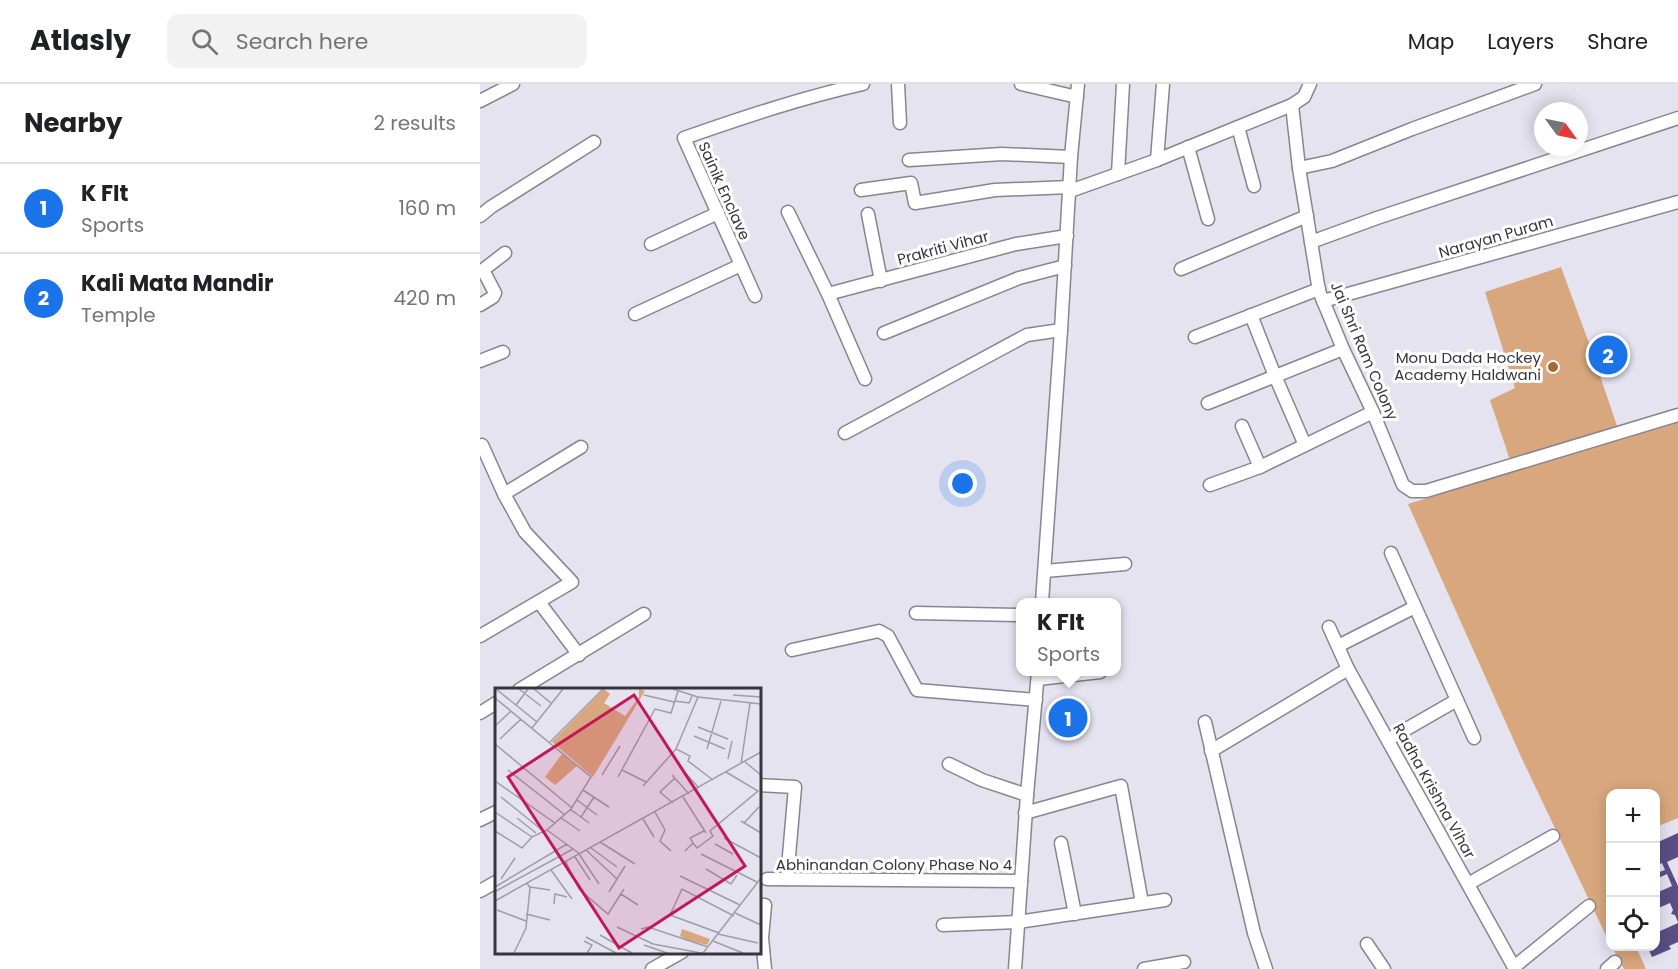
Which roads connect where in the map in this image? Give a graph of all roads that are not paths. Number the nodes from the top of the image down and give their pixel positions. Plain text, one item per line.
1 (513, 84) edge
2 (863, 84) edge
3 (898, 84) edge
4 (1021, 84) edge
5 (1078, 84) edge
6 (1123, 84) edge
7 (1163, 84) edge
8 (1310, 84) edge
9 (1535, 84) edge
10 (1077, 97) junction
11 (480, 101) edge
12 (1292, 105) junction
13 (1678, 118) edge
14 (900, 123) dead end
15 (1238, 127) junction
16 (594, 142) dead end
17 (1188, 147) junction
18 (1071, 157) junction
19 (909, 160) dead end
20 (1157, 160) junction
21 (1299, 168) junction
22 (1118, 174) junction
23 (1254, 186) dead end
24 (1070, 189) junction
25 (861, 190) dead end
26 (1678, 202) edge
27 (788, 212) dead end
28 (718, 213) junction
29 (868, 214) dead end
30 (480, 216) edge
31 (1307, 216) junction
32 (1208, 219) dead end
33 (1067, 236) junction
34 (1311, 242) junction
35 (651, 244) dead end
36 (505, 253) dead end
37 (741, 264) junction
38 (1065, 266) junction
39 (1181, 268) dead end
40 (881, 281) junction
41 (828, 294) junction
42 (1321, 295) junction
43 (755, 296) dead end
44 (480, 305) edge
45 (635, 314) dead end
46 (1251, 315) junction
47 (1061, 330) junction
48 (884, 333) dead end
49 (1195, 337) dead end
50 (1343, 349) junction
51 (503, 352) dead end
52 (480, 361) edge
53 (1275, 376) junction
54 (865, 379) dead end
55 (1208, 403) dead end
56 (1373, 412) junction
57 (1678, 414) edge
58 (1242, 426) dead end
59 (845, 433) dead end
60 (1305, 445) junction
61 (480, 446) edge
62 (581, 447) dead end
63 (1260, 467) junction
64 (1210, 485) dead end
65 (504, 494) junction
66 (1391, 553) dead end
67 (1125, 564) dead end
68 (1045, 571) junction
69 (1042, 598) edge
70 (539, 602) junction
71 (1415, 607) junction
72 (916, 613) dead end
73 (644, 614) dead end
74 (1016, 615) edge
75 (1329, 627) dead end
76 (480, 636) edge
77 (1338, 646) junction
78 (792, 650) dead end
79 (579, 655) junction
80 (1348, 669) junction
81 (1038, 676) edge
82 (522, 688) edge
83 (1036, 700) junction
84 (1457, 700) junction
85 (495, 704) edge
86 (480, 713) edge
87 (1205, 722) dead end
88 (1474, 738) dead end
89 (1389, 739) junction
90 (1211, 751) junction
91 (949, 764) dead end
92 (760, 785) edge
93 (1027, 795) junction
94 (495, 812) edge
95 (1025, 813) junction
96 (480, 820) edge
97 (1553, 836) dead end
98 (1060, 843) dead end
99 (767, 879) dead end
100 (787, 879) junction
101 (1021, 881) junction
102 (495, 883) edge
103 (1468, 884) junction
104 (480, 891) edge
105 (1165, 900) dead end
106 (1142, 903) junction
107 (760, 905) edge
108 (1589, 906) dead end
109 (1075, 914) junction
110 (1018, 922) junction
111 (943, 925) dead end
112 (1367, 944) dead end
113 (677, 954) edge
114 (658, 961) edge
115 (1184, 963) dead end
116 (1515, 968) edge
117 (765, 969) edge
118 (1015, 969) edge
119 (1144, 969) edge
120 (1266, 969) edge
121 (1384, 969) edge

1 - 11 street
2 - 28 street, Sainik Enclave
3 - 14 street
4 - 10 street
5 - 10 street
6 - 22 street
7 - 20 street
8 - 12 street
9 - 21 street
10 - 18 street
12 - 15 street
12 - 21 street, Jai Shri Ram Colony
13 - 34 street
15 - 17 street
15 - 23 street
16 - 30 street
17 - 20 street
17 - 32 street
18 - 19 street
18 - 24 street
20 - 22 street
21 - 31 street, Jai Shri Ram Colony
22 - 24 street
24 - 25 street
24 - 33 street
26 - 42 street, Narayan Puram
27 - 41 street
28 - 35 street
28 - 37 street, Sainik Enclave
29 - 40 street
31 - 34 street, Jai Shri Ram Colony
31 - 39 street
33 - 38 street
33 - 40 street, Prakriti Vihar
34 - 42 street, Jai Shri Ram Colony
36 - 44 street
37 - 43 street, Sainik Enclave
37 - 45 street
38 - 47 street
38 - 48 street
40 - 41 street, Prakriti Vihar
41 - 54 street
42 - 46 street, Narayan Puram
42 - 50 street, Jai Shri Ram Colony
46 - 49 street, Narayan Puram
46 - 53 street
47 - 59 street
47 - 68 street
50 - 53 street
50 - 56 street, Jai Shri Ram Colony
51 - 52 street
53 - 55 street
53 - 60 street
56 - 57 street, Jai Shri Ram Colony
56 - 60 street
58 - 63 street
60 - 63 street
61 - 65 street
62 - 65 street
63 - 64 street
65 - 70 street
66 - 71 street
67 - 68 street
68 - 69 street
70 - 76 street
70 - 79 street
71 - 77 street
71 - 84 street
72 - 74 street
73 - 79 street
75 - 77 street, Radha Krishna Vihar
77 - 80 street, Radha Krishna Vihar
78 - 83 street
79 - 82 street
80 - 89 street, Radha Krishna Vihar
80 - 90 street
81 - 83 street
83 - 93 street
84 - 88 street
84 - 89 street
85 - 86 street
87 - 90 street
89 - 103 street, Radha Krishna Vihar
90 - 120 street
91 - 93 street
92 - 100 street
93 - 95 street
94 - 96 street
95 - 101 street
95 - 106 street
97 - 103 street
98 - 109 street
99 - 100 street, Abhinandan Colony Phase No 4
100 - 101 street, Abhinandan Colony Phase No 4
101 - 110 street
102 - 104 street
103 - 116 street, Radha Krishna Vihar
105 - 106 street
106 - 109 street
107 - 117 street
108 - 116 street
109 - 110 street
110 - 111 street
110 - 118 street
112 - 121 street
113 - 114 street
115 - 119 street

